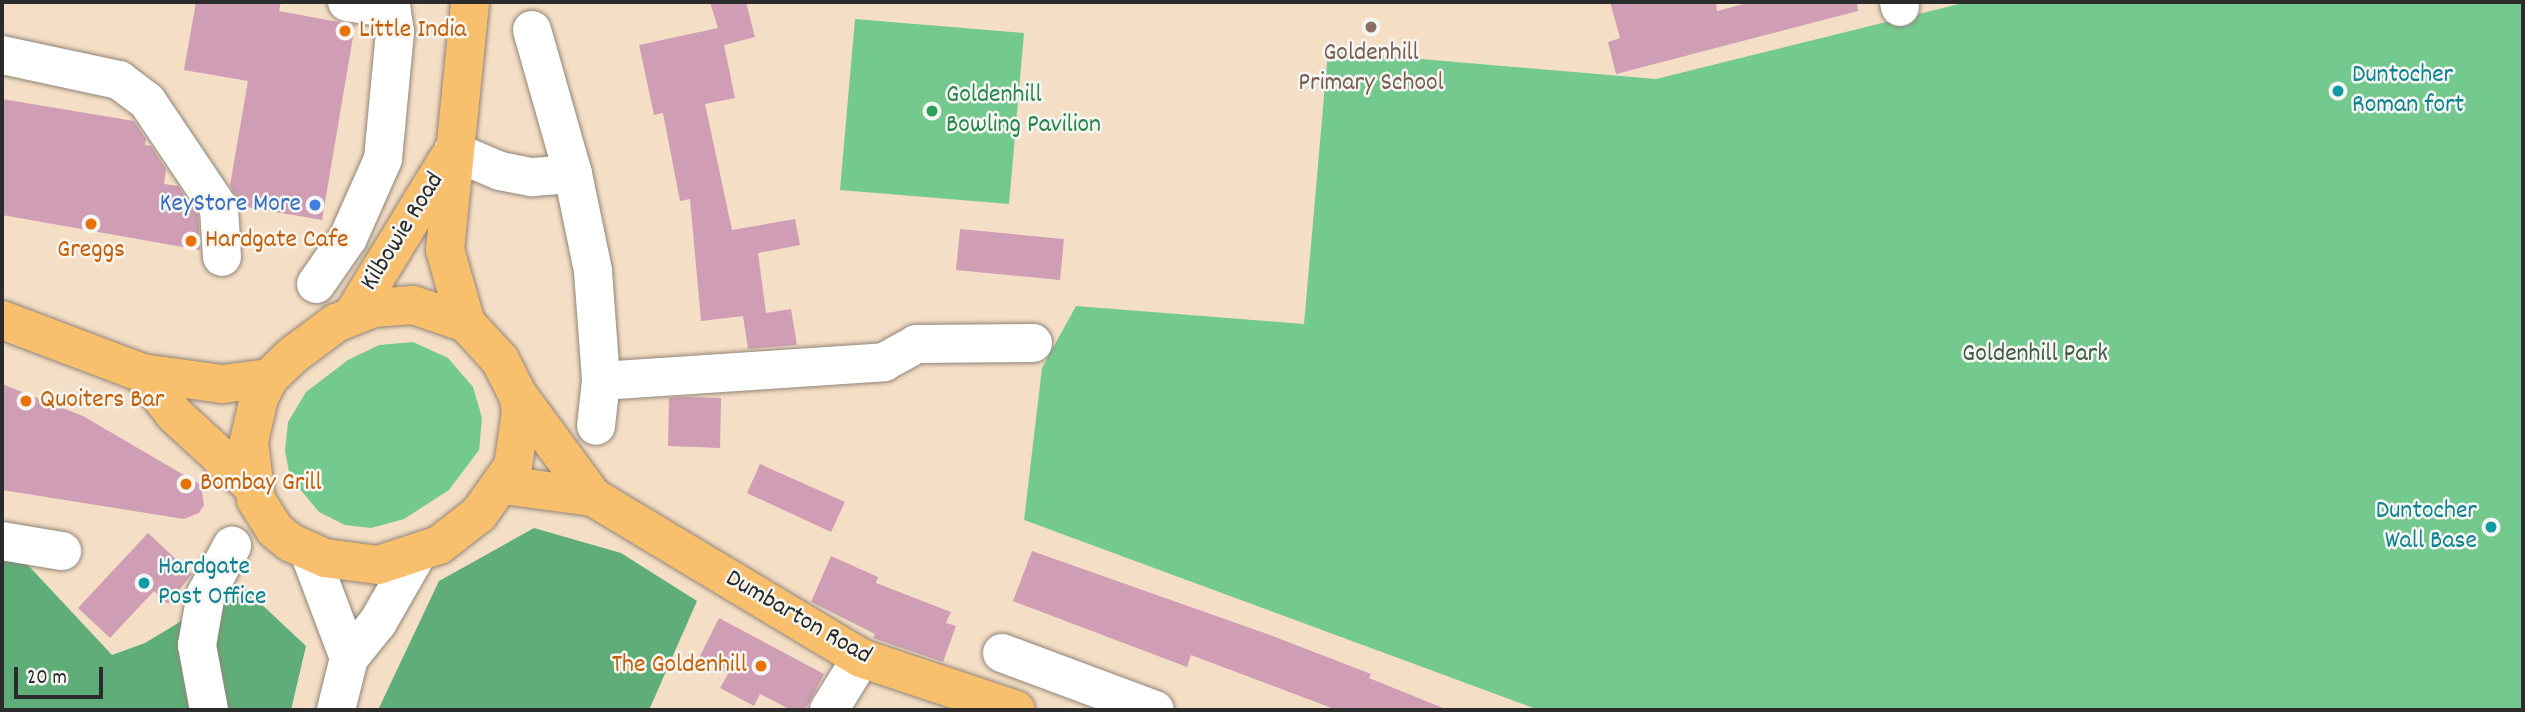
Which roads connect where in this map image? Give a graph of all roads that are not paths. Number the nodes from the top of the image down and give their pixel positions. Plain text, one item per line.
1 (348, 2) edge
2 (470, 2) edge
3 (390, 5) edge
4 (532, 30) dead end
5 (2, 55) edge
6 (453, 151) junction
7 (573, 174) junction
8 (222, 257) dead end
9 (316, 284) dead end
10 (354, 313) junction
11 (2, 320) edge
12 (466, 323) junction
13 (1033, 343) dead end
14 (142, 373) junction
15 (270, 378) junction
16 (601, 381) junction
17 (518, 395) junction
18 (596, 426) dead end
19 (251, 485) junction
20 (503, 485) junction
21 (593, 497) junction
22 (2, 541) edge
23 (232, 546) dead end
24 (62, 551) dead end
25 (309, 552) junction
26 (415, 556) junction
27 (1002, 653) dead end
28 (349, 658) junction
29 (861, 658) junction
30 (209, 710) edge
31 (336, 710) edge
32 (829, 710) edge
33 (1016, 710) edge
34 (1155, 710) edge

1 - 3 street
2 - 6 main road, Kilbowie Road
3 - 9 street
4 - 7 street
5 - 8 street
6 - 7 street
6 - 10 main road, Kilbowie Road
6 - 12 main road, Kilbowie Road
7 - 16 street
10 - 12 main road
10 - 15 main road
11 - 14 main road
12 - 17 main road
13 - 16 street
14 - 15 main road
14 - 19 main road
15 - 19 main road
16 - 18 street
17 - 20 main road
17 - 21 main road
19 - 25 main road
20 - 21 main road
20 - 26 main road
21 - 29 main road, Dumbarton Road
22 - 24 street
23 - 30 street
25 - 26 main road
25 - 28 street
26 - 28 street
27 - 34 street
28 - 31 street
29 - 32 street
29 - 33 main road, Dumbarton Road

